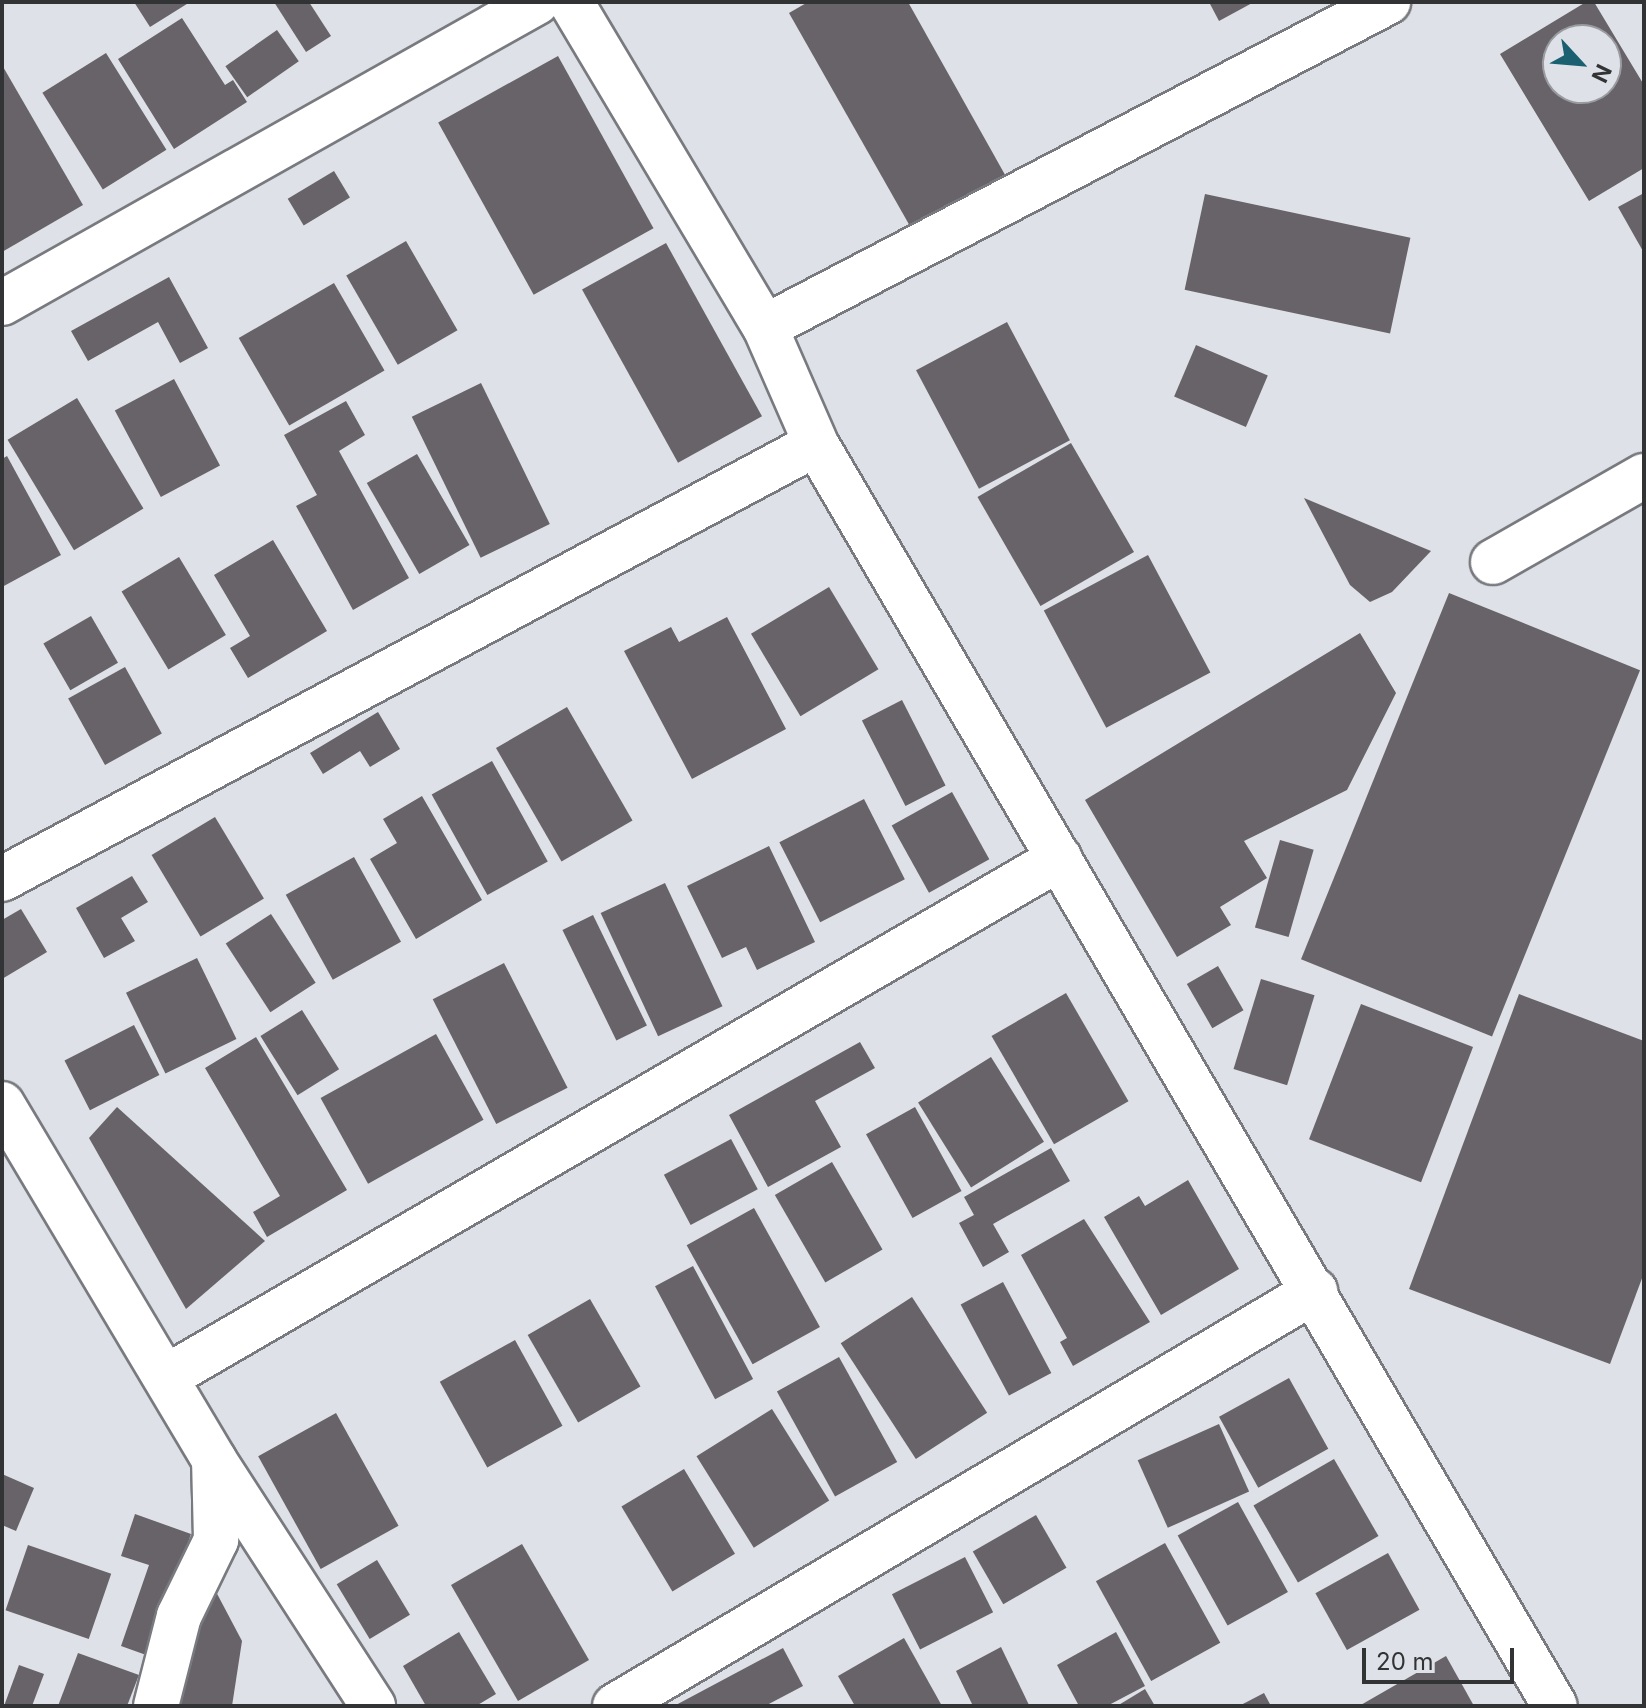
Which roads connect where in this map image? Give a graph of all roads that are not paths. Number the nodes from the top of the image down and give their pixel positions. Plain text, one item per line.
1 (537, 2) edge
2 (571, 2) edge
3 (1388, 2) edge
4 (2, 303) edge
5 (765, 327) junction
6 (816, 444) junction
7 (1644, 476) edge
8 (1493, 562) dead end
9 (1060, 858) junction
10 (2, 879) edge
11 (2, 1104) edge
12 (1315, 1291) junction
13 (168, 1376) junction
14 (214, 1460) junction
15 (156, 1706) edge
16 (373, 1706) edge
17 (615, 1706) edge
18 (1555, 1706) edge

1 - 4 street
2 - 5 street
3 - 5 street
5 - 6 street
6 - 9 street
6 - 10 street
7 - 8 street
9 - 12 street
9 - 13 street
11 - 13 street
12 - 17 street
12 - 18 street
13 - 14 street
14 - 15 street
14 - 16 street

